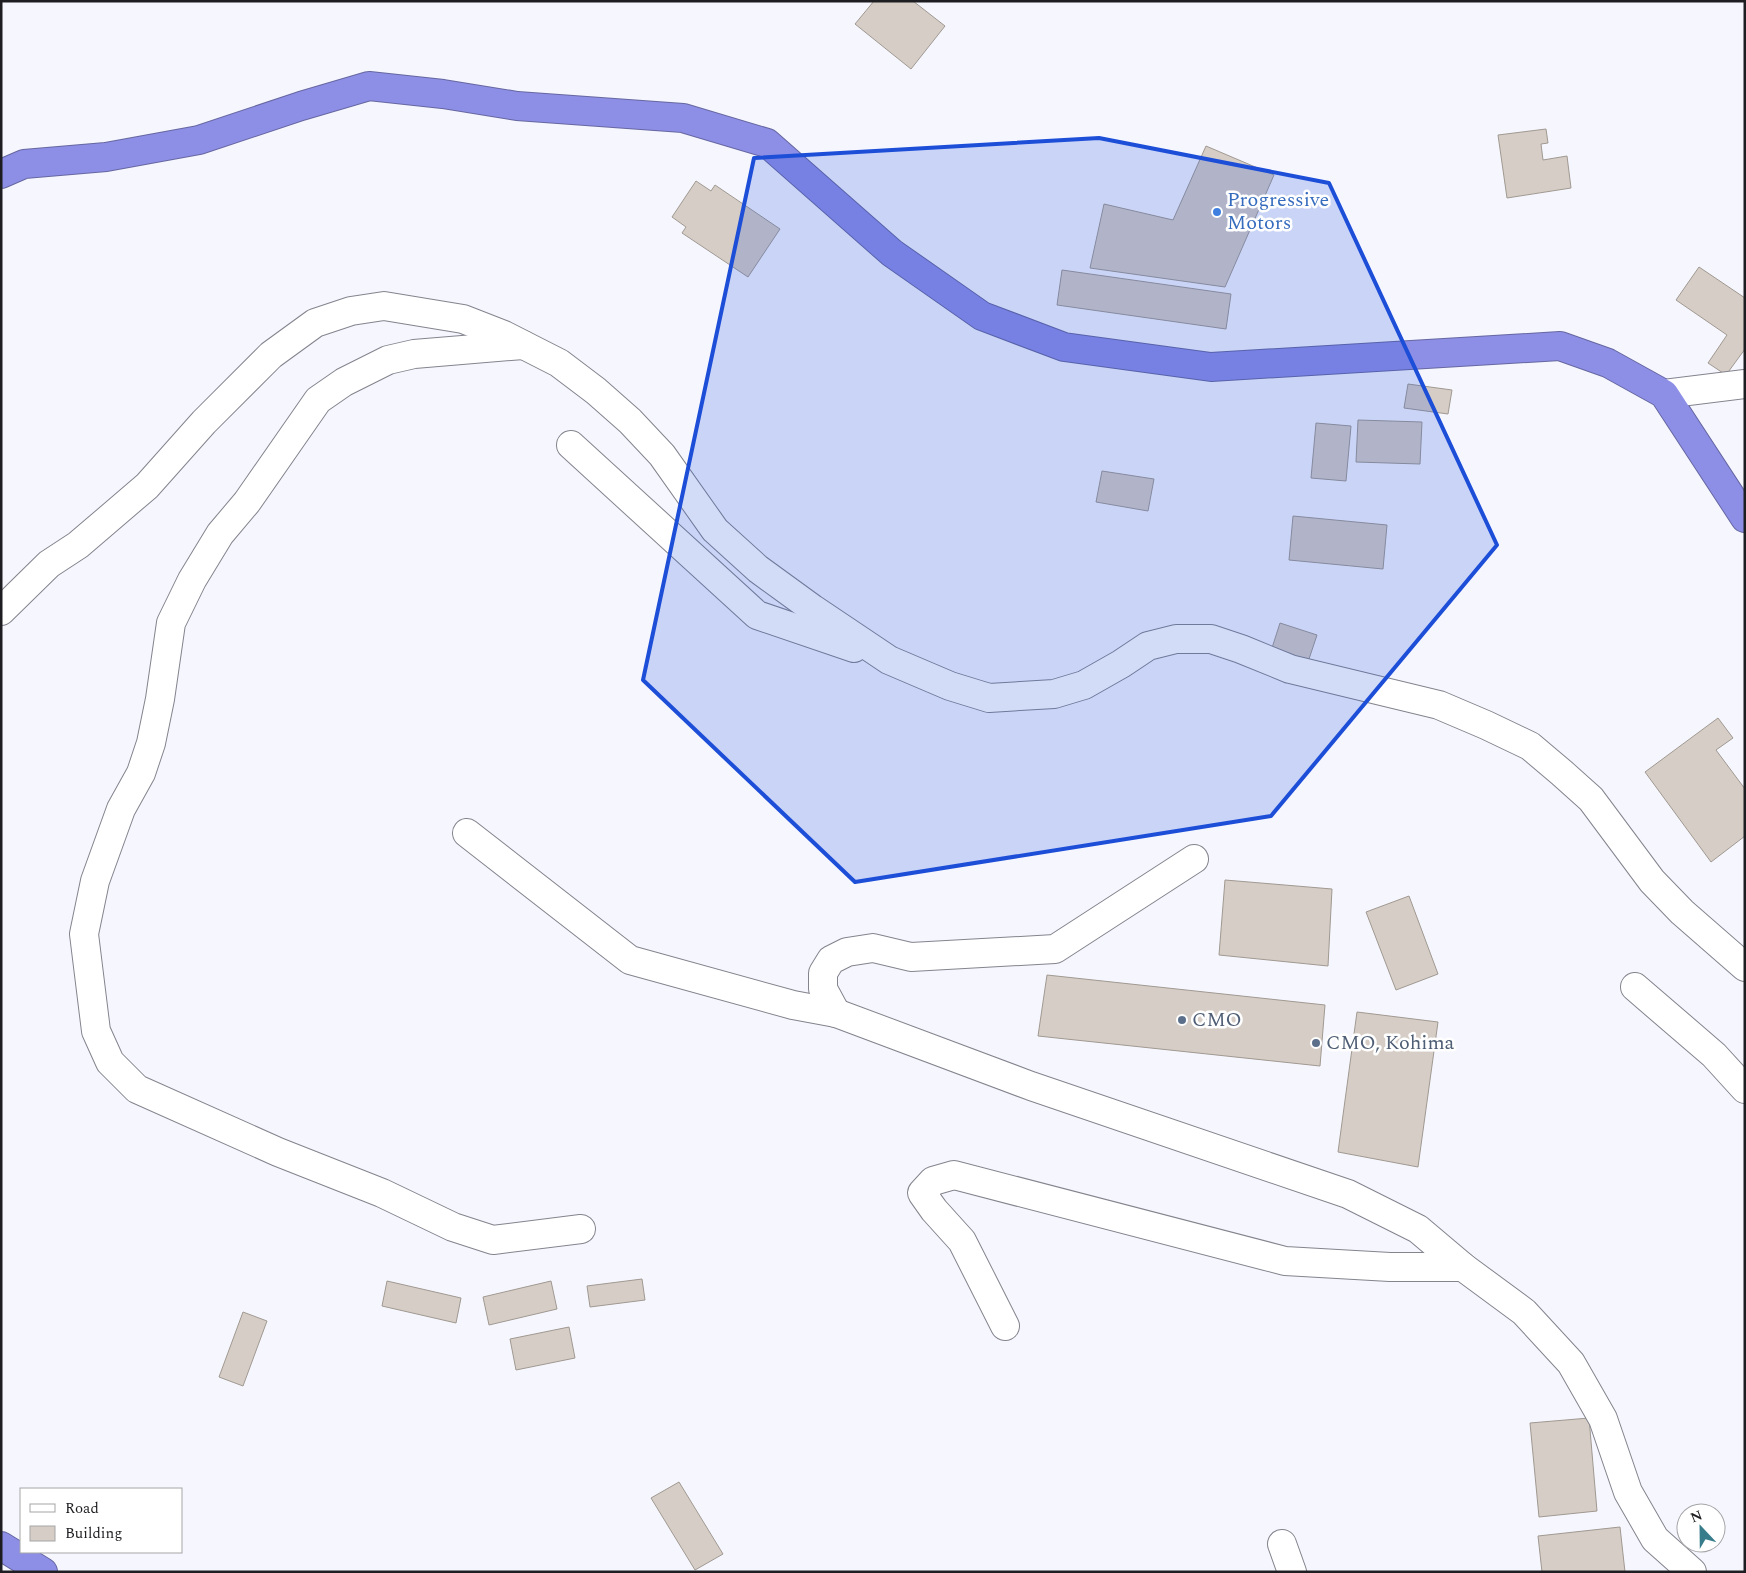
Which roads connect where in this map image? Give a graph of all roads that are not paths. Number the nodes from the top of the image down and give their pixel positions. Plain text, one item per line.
1 (1, 174) edge
2 (524, 345) junction
3 (1745, 384) edge
4 (1664, 394) junction
5 (570, 445) dead end
6 (1745, 518) edge
7 (1, 611) edge
8 (889, 660) junction
9 (467, 833) dead end
10 (1194, 858) dead end
11 (1745, 967) edge
12 (1635, 987) dead end
13 (836, 1013) junction
14 (1745, 1089) edge
15 (581, 1229) dead end
16 (1463, 1267) junction
17 (1005, 1326) dead end
18 (1282, 1544) dead end
19 (1, 1546) edge
20 (43, 1572) edge
21 (1292, 1572) edge
22 (1692, 1572) edge

1 - 4 highway
2 - 7 street
2 - 8 street
2 - 15 street
3 - 4 street
4 - 6 highway
5 - 8 street
8 - 11 street
9 - 13 street
10 - 13 street
12 - 14 street
13 - 16 street
16 - 17 street
16 - 22 street
18 - 21 street
19 - 20 highway

